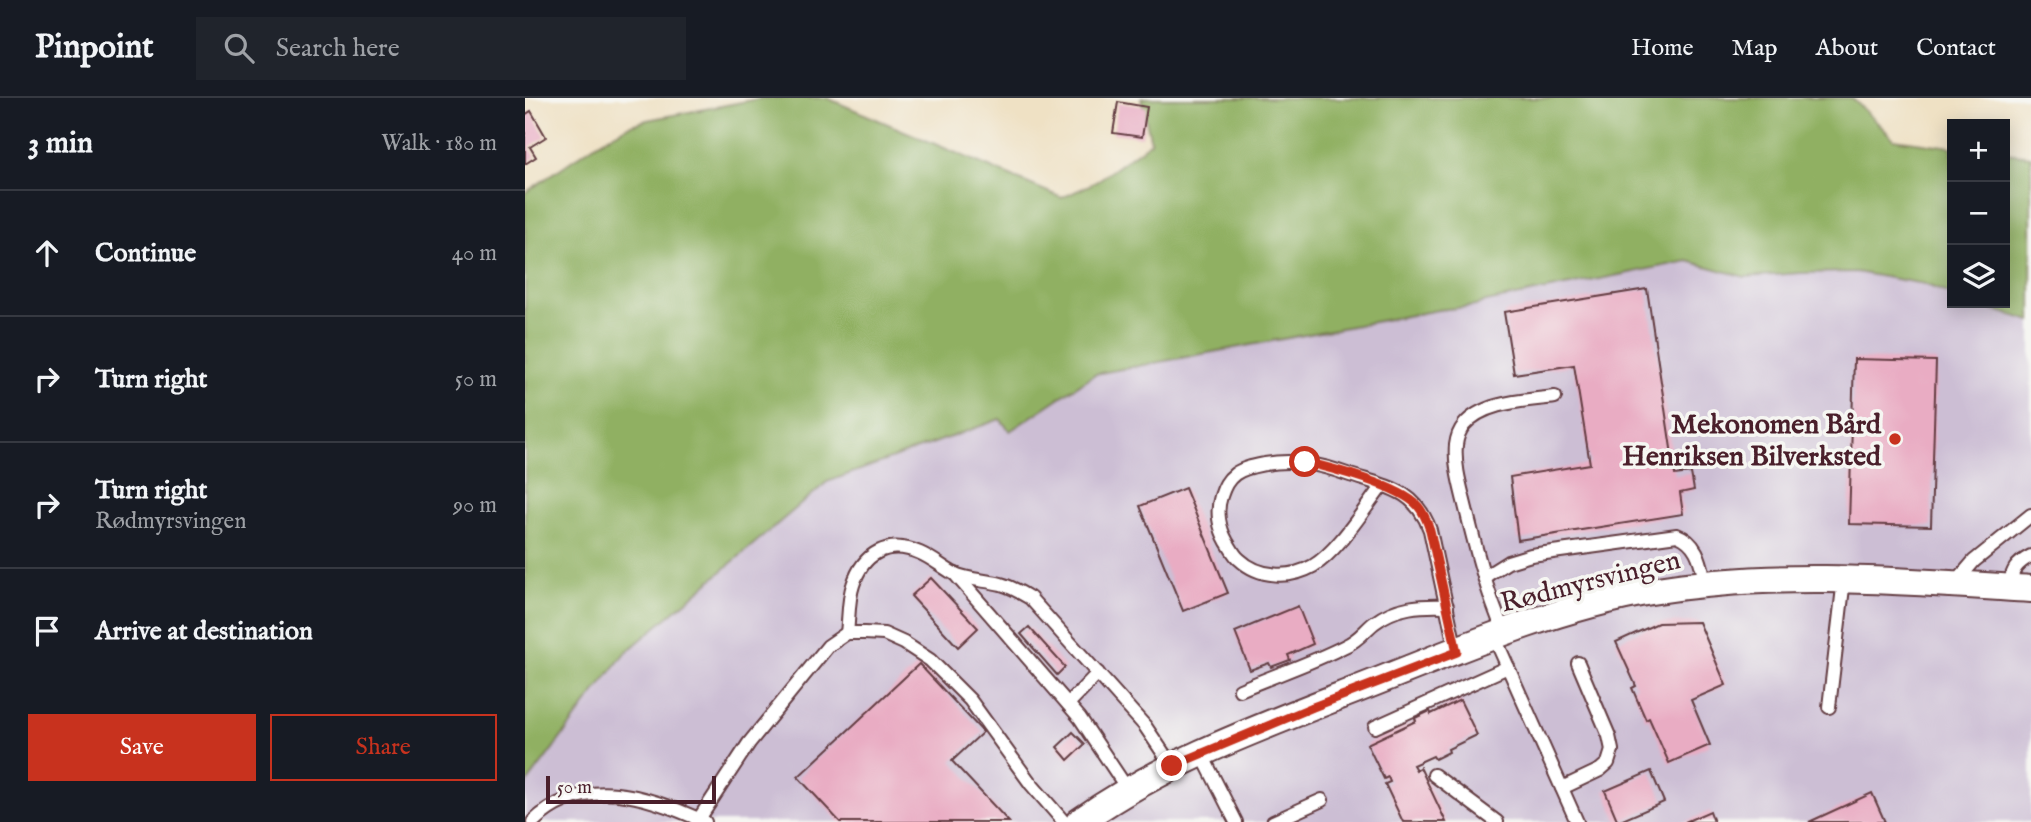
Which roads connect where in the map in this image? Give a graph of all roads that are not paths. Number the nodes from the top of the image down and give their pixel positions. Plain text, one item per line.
1 (1555, 397) dead end
2 (1382, 486) junction
3 (2031, 515) edge
4 (2031, 555) edge
5 (955, 574) junction
6 (1484, 576) junction
7 (1844, 579) junction
8 (1706, 584) junction
9 (1955, 584) junction
10 (2019, 588) edge
11 (1447, 606) junction
12 (847, 633) junction
13 (1499, 634) junction
14 (1457, 652) junction
15 (1578, 663) dead end
16 (1508, 667) junction
17 (1098, 673) junction
18 (1240, 690) dead end
19 (1067, 704) junction
20 (1829, 707) dead end
21 (1375, 727) dead end
22 (1201, 752) junction
23 (1172, 766) junction
24 (1434, 775) dead end
25 (1562, 788) junction
26 (1128, 790) junction
27 (1322, 800) dead end
28 (700, 821) edge
29 (533, 822) edge
30 (1064, 822) edge
31 (1079, 822) edge
32 (1236, 822) edge
33 (1273, 822) edge
34 (1497, 822) edge
35 (1577, 822) edge

1 - 6 lane
2 - 2 lane
2 - 11 lane
3 - 9 lane
4 - 10 lane
5 - 12 lane
5 - 17 lane
5 - 19 lane
6 - 8 lane
6 - 13 lane
7 - 8 street, Rødmyrsvingen
7 - 9 street, Rødmyrsvingen
7 - 20 lane
8 - 13 street, Rødmyrsvingen
9 - 10 street, Rødmyrsvingen
11 - 14 lane
11 - 18 lane
12 - 28 lane
12 - 30 lane
13 - 14 street, Rødmyrsvingen
13 - 16 lane
14 - 22 street, Rødmyrsvingen
15 - 25 lane
16 - 21 lane
16 - 25 lane
17 - 19 lane
17 - 23 lane
19 - 26 lane
22 - 23 street, Rødmyrsvingen
22 - 32 lane
23 - 26 street, Rødmyrsvingen
24 - 34 lane
25 - 35 lane
26 - 31 street, Rødmyrsvingen
27 - 33 lane
28 - 29 lane

